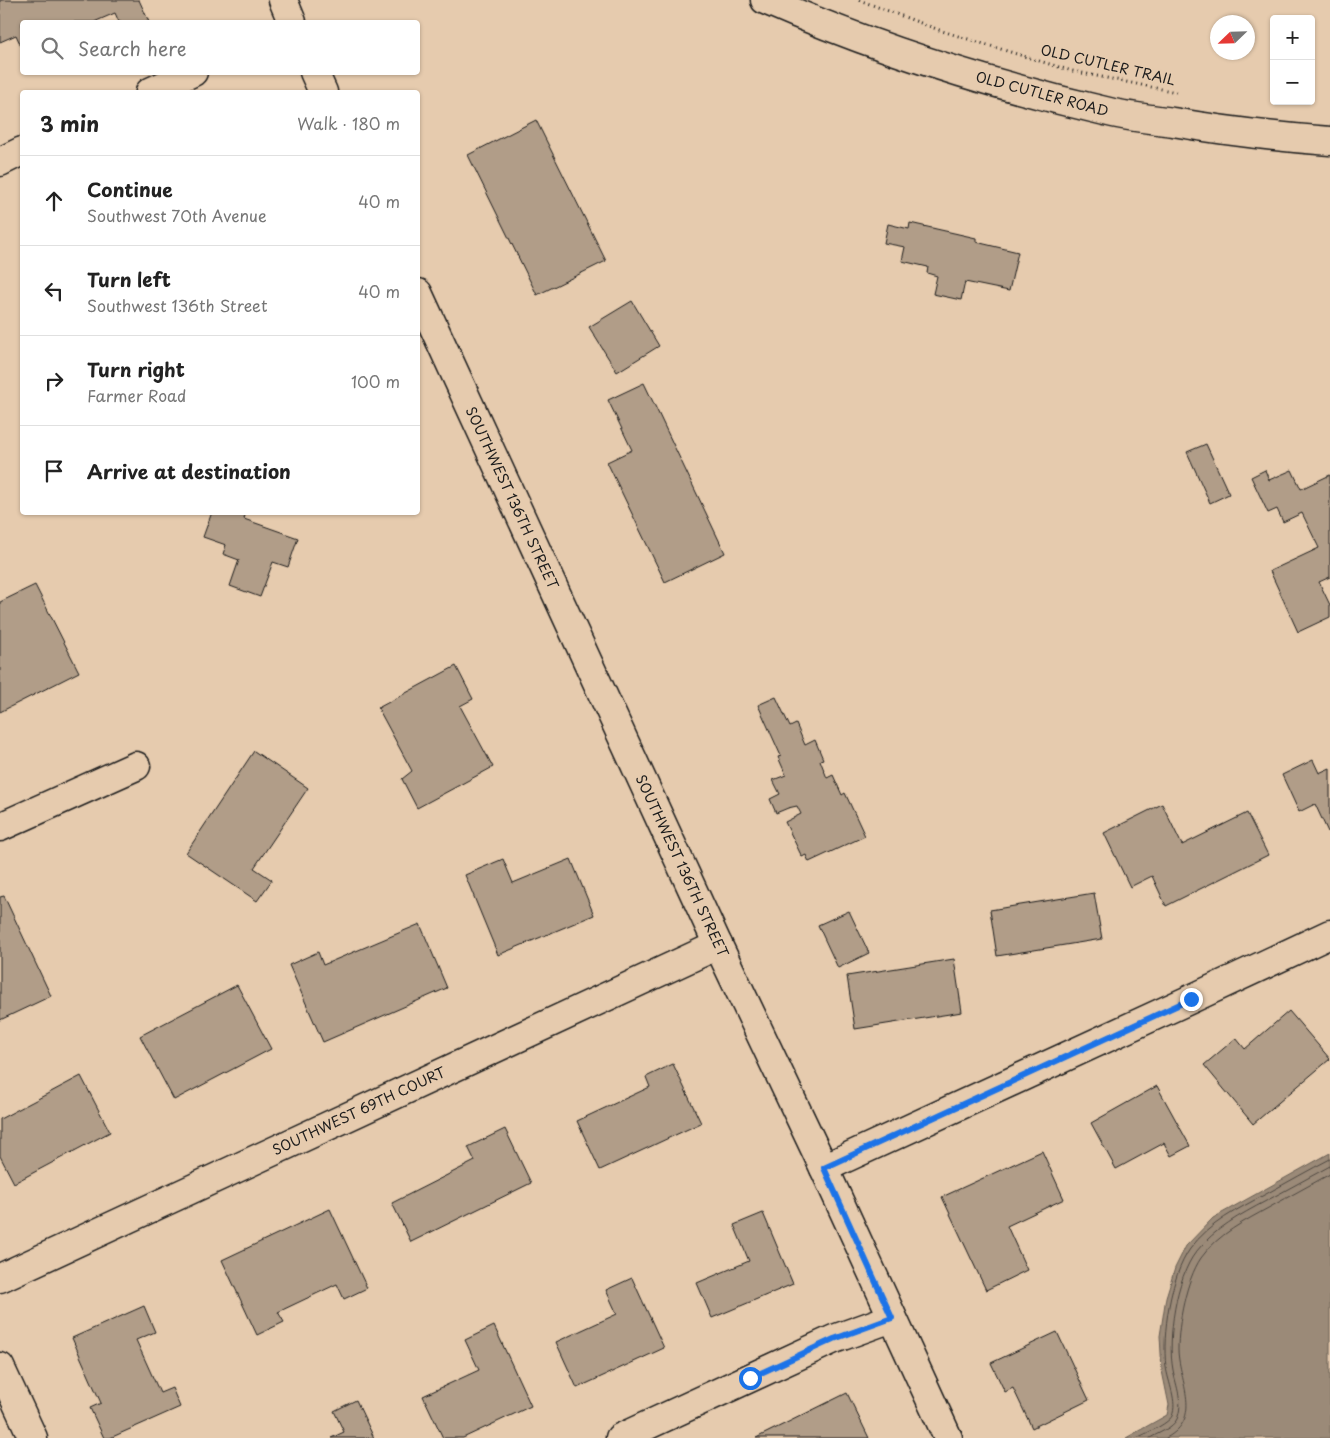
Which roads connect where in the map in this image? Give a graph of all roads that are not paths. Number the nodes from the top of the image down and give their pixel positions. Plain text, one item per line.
1 (282, 0) edge
2 (765, 0) edge
3 (291, 20) edge
4 (187, 75) edge
5 (315, 75) edge
6 (154, 90) edge
7 (322, 90) edge
8 (1330, 141) edge
9 (20, 152) edge
10 (0, 162) edge
11 (420, 297) edge
12 (136, 766) dead end
13 (0, 827) edge
14 (1330, 934) edge
15 (718, 945) junction
16 (824, 1168) junction
17 (0, 1278) edge
18 (892, 1318) junction
19 (0, 1366) edge
20 (33, 1438) edge
21 (620, 1438) edge
22 (948, 1438) edge

1 - 3 street
2 - 8 street, OLD CUTLER ROAD
4 - 6 street
5 - 7 street
9 - 10 street
11 - 15 street, SOUTHWEST 136TH STREET
12 - 13 street
14 - 16 street
15 - 16 street, SOUTHWEST 136TH STREET
15 - 17 street, SOUTHWEST 69TH COURT
16 - 18 street, SOUTHWEST 136TH STREET
18 - 21 street
18 - 22 street, SOUTHWEST 136TH STREET
19 - 20 street

